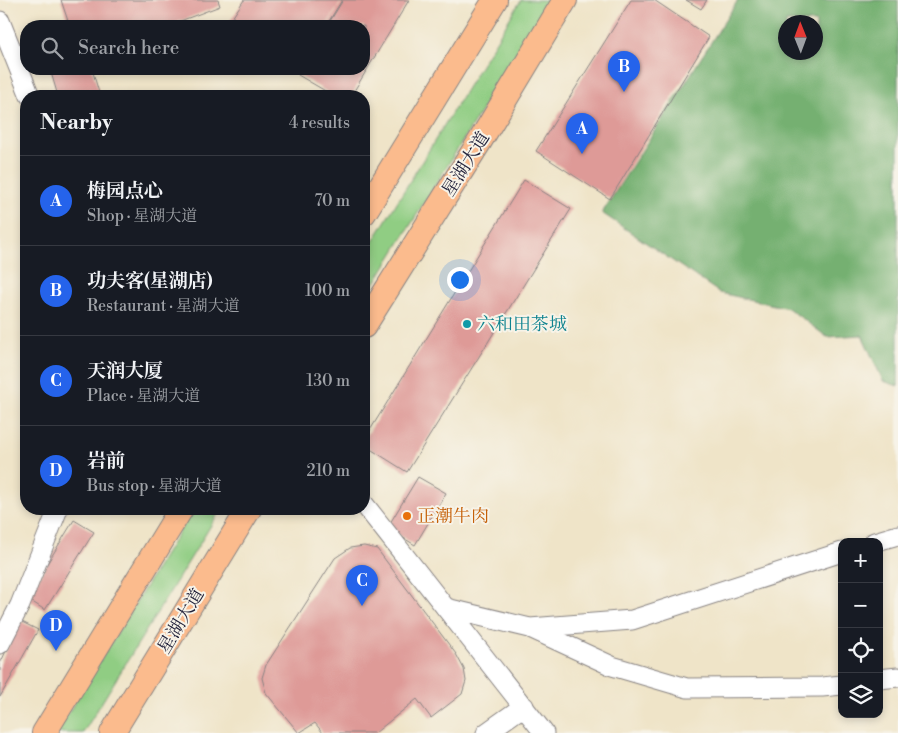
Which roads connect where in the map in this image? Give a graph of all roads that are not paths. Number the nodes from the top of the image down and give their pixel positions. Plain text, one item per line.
1 (495, 0) edge
2 (565, 0) edge
3 (0, 21) edge
4 (20, 71) edge
5 (22, 75) edge
6 (28, 90) edge
7 (370, 203) edge
8 (370, 316) edge
9 (370, 512) edge
10 (56, 515) edge
11 (176, 515) edge
12 (245, 515) edge
13 (898, 535) edge
14 (883, 539) edge
15 (838, 553) edge
16 (446, 608) junction
17 (530, 628) junction
18 (0, 644) edge
19 (898, 677) edge
20 (883, 679) edge
21 (838, 686) edge
22 (524, 706) junction
23 (44, 733) edge
24 (112, 733) edge
25 (486, 733) edge
26 (544, 733) edge

1 - 7 main road
2 - 8 main road, 星湖大道
3 - 4 street
5 - 6 street
9 - 16 street
10 - 18 street
11 - 23 main road
12 - 24 main road, 星湖大道
13 - 14 street
15 - 17 street
16 - 17 street
16 - 22 street
17 - 21 street
19 - 20 street
22 - 25 street
22 - 26 street

